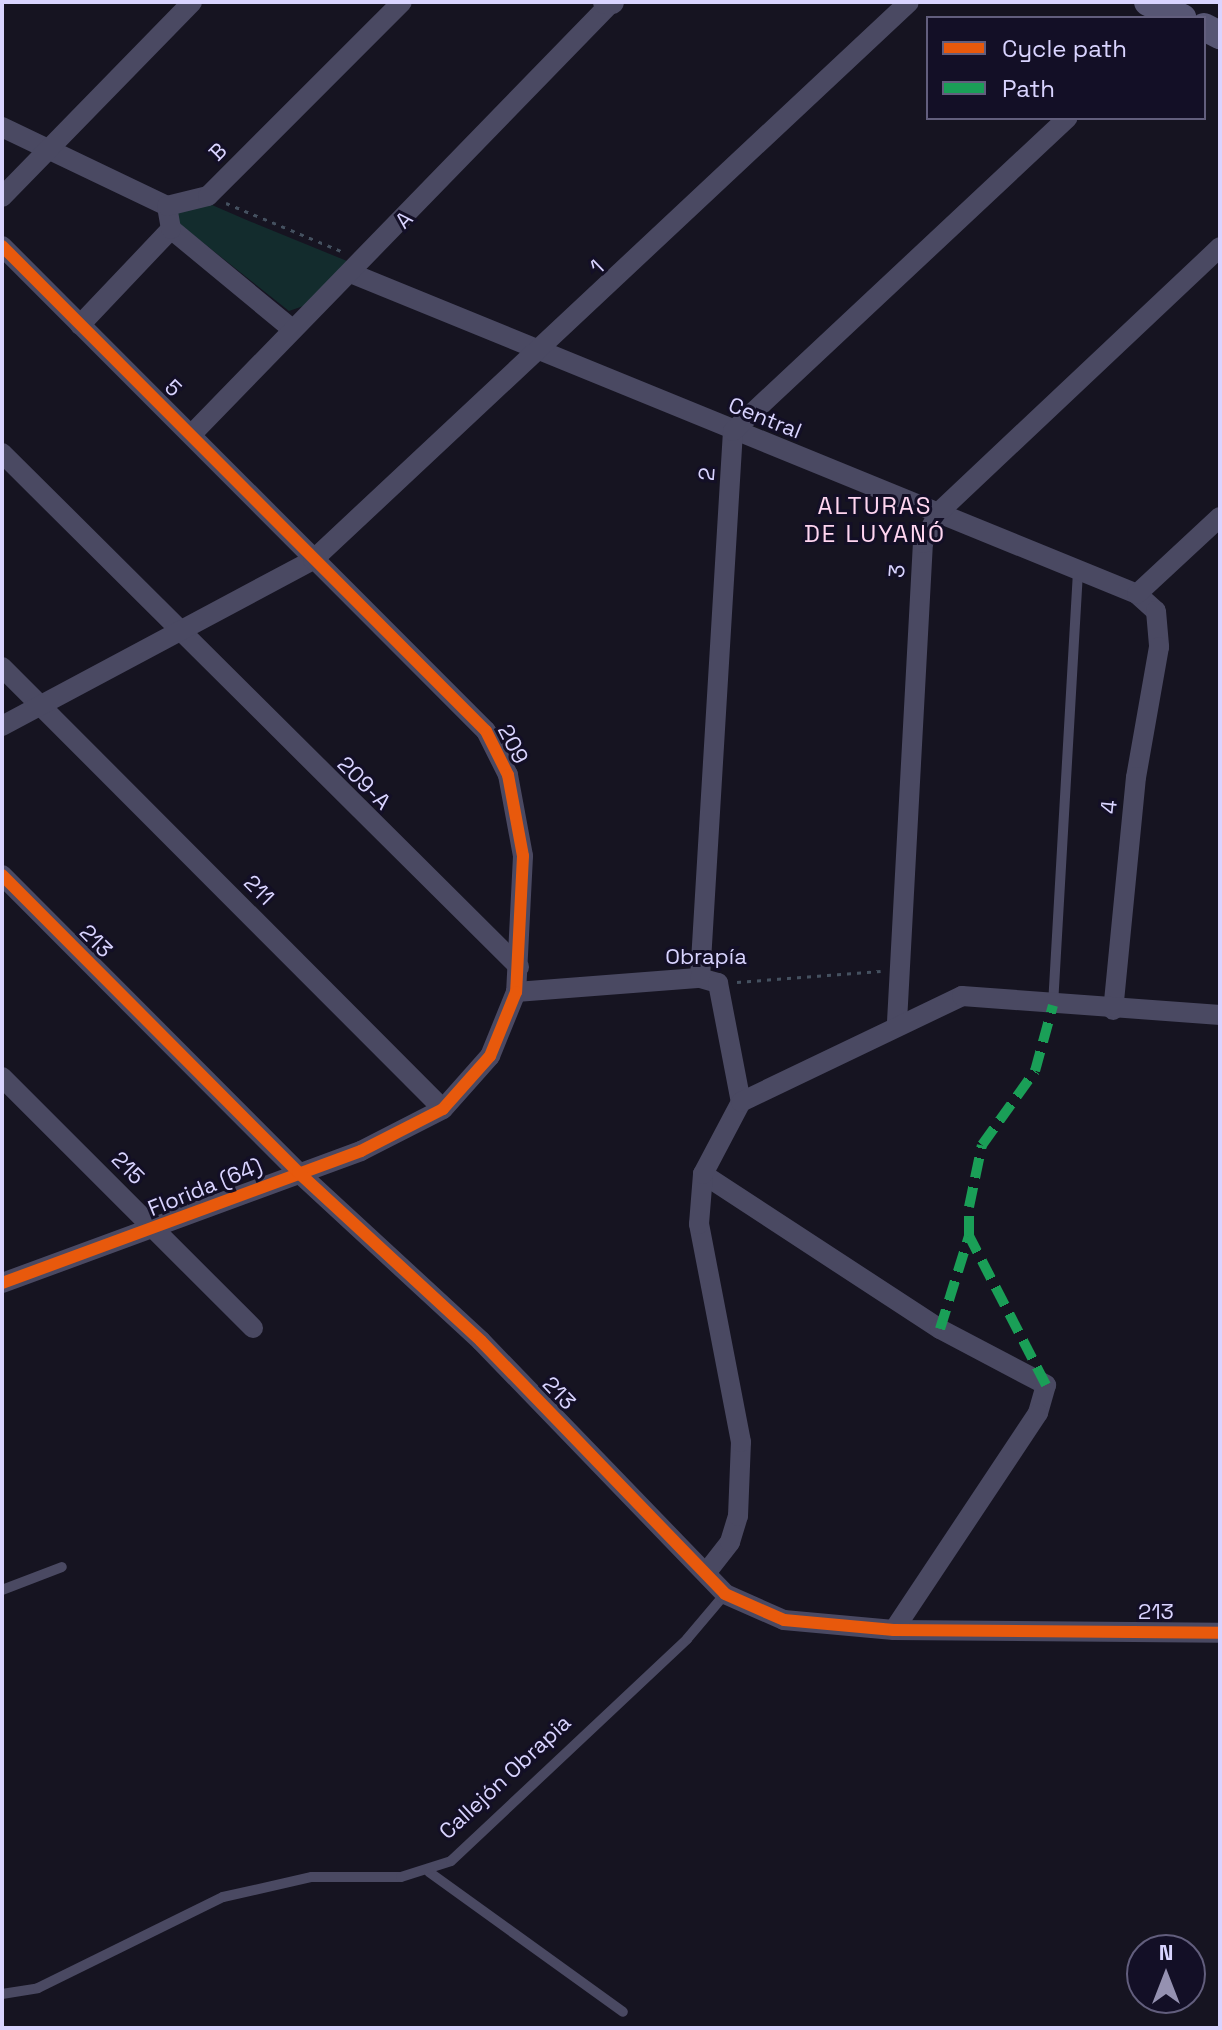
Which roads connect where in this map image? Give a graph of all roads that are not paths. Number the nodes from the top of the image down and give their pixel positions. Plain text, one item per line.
1 (192, 2) edge
2 (402, 2) edge
3 (909, 2) edge
4 (1148, 2) edge
5 (609, 3) edge
6 (1177, 16) edge
7 (1066, 120) edge
8 (2, 127) edge
9 (46, 151) junction
10 (2, 197) edge
11 (167, 206) junction
12 (171, 229) junction
13 (2, 246) edge
14 (1220, 247) edge
15 (359, 268) junction
16 (80, 325) junction
17 (292, 329) junction
18 (543, 352) junction
19 (733, 431) junction
20 (192, 434) junction
21 (2, 453) edge
22 (938, 513) junction
23 (1220, 517) edge
24 (313, 560) junction
25 (1078, 572) junction
26 (1137, 594) junction
27 (1156, 611) joint
28 (178, 630) junction
29 (2, 667) edge
30 (40, 706) junction
31 (2, 726) edge
32 (2, 875) edge
33 (519, 967) junction
34 (709, 981) junction
35 (516, 992) junction
36 (1053, 1005) junction
37 (1113, 1010) junction
38 (1220, 1015) edge
39 (897, 1022) junction
40 (2, 1077) edge
41 (741, 1102) junction
42 (443, 1109) junction
43 (298, 1172) junction
44 (703, 1174) junction
45 (155, 1229) junction
46 (2, 1283) edge
47 (253, 1328) dead end
48 (62, 1567) dead end
49 (706, 1573) junction
50 (2, 1590) edge
51 (725, 1594) junction
52 (894, 1630) junction
53 (1220, 1633) edge
54 (429, 1872) junction
55 (3, 1994) edge
56 (623, 2012) dead end

1 - 9 street
2 - 11 street, B
3 - 18 street, 1
4 - 6 main road
5 - 15 street, A
7 - 19 street
8 - 9 street
9 - 10 street
9 - 11 street
11 - 12 street
12 - 16 street
12 - 17 street
13 - 16 street, 5
14 - 22 street, 3
15 - 17 street, A
15 - 18 street, Central
16 - 20 street, 5
17 - 20 street, A
18 - 19 street, Central
18 - 24 street, 1
19 - 22 street, Central
19 - 34 street, 2
20 - 24 street, 5
21 - 28 street
22 - 25 street, Central
22 - 39 street, 3
23 - 26 street
24 - 28 street, 1
24 - 33 street, 209
25 - 26 street, Central
25 - 36 lane
26 - 27 street, Central
27 - 37 street, 4
28 - 30 street, 1
28 - 33 street, 209-A
29 - 30 street
30 - 31 street, 1
30 - 42 street, 211
32 - 43 street, 213
33 - 35 street, Florida (64)
34 - 35 street, Obrapía
34 - 41 street, 2
35 - 42 street, Florida (64)
36 - 37 street
36 - 39 street
37 - 38 street
39 - 41 street
40 - 45 street, 215
41 - 44 street
42 - 43 street, Florida (64)
43 - 45 street, Florida (64)
43 - 49 street, 213
44 - 49 street
44 - 52 street
45 - 46 street, Florida (64)
45 - 47 street, 215
48 - 50 lane
49 - 51 street, 213
51 - 52 street, 213
51 - 54 lane, Callejón Obrapia
52 - 53 street, 213
54 - 55 lane
54 - 56 lane

